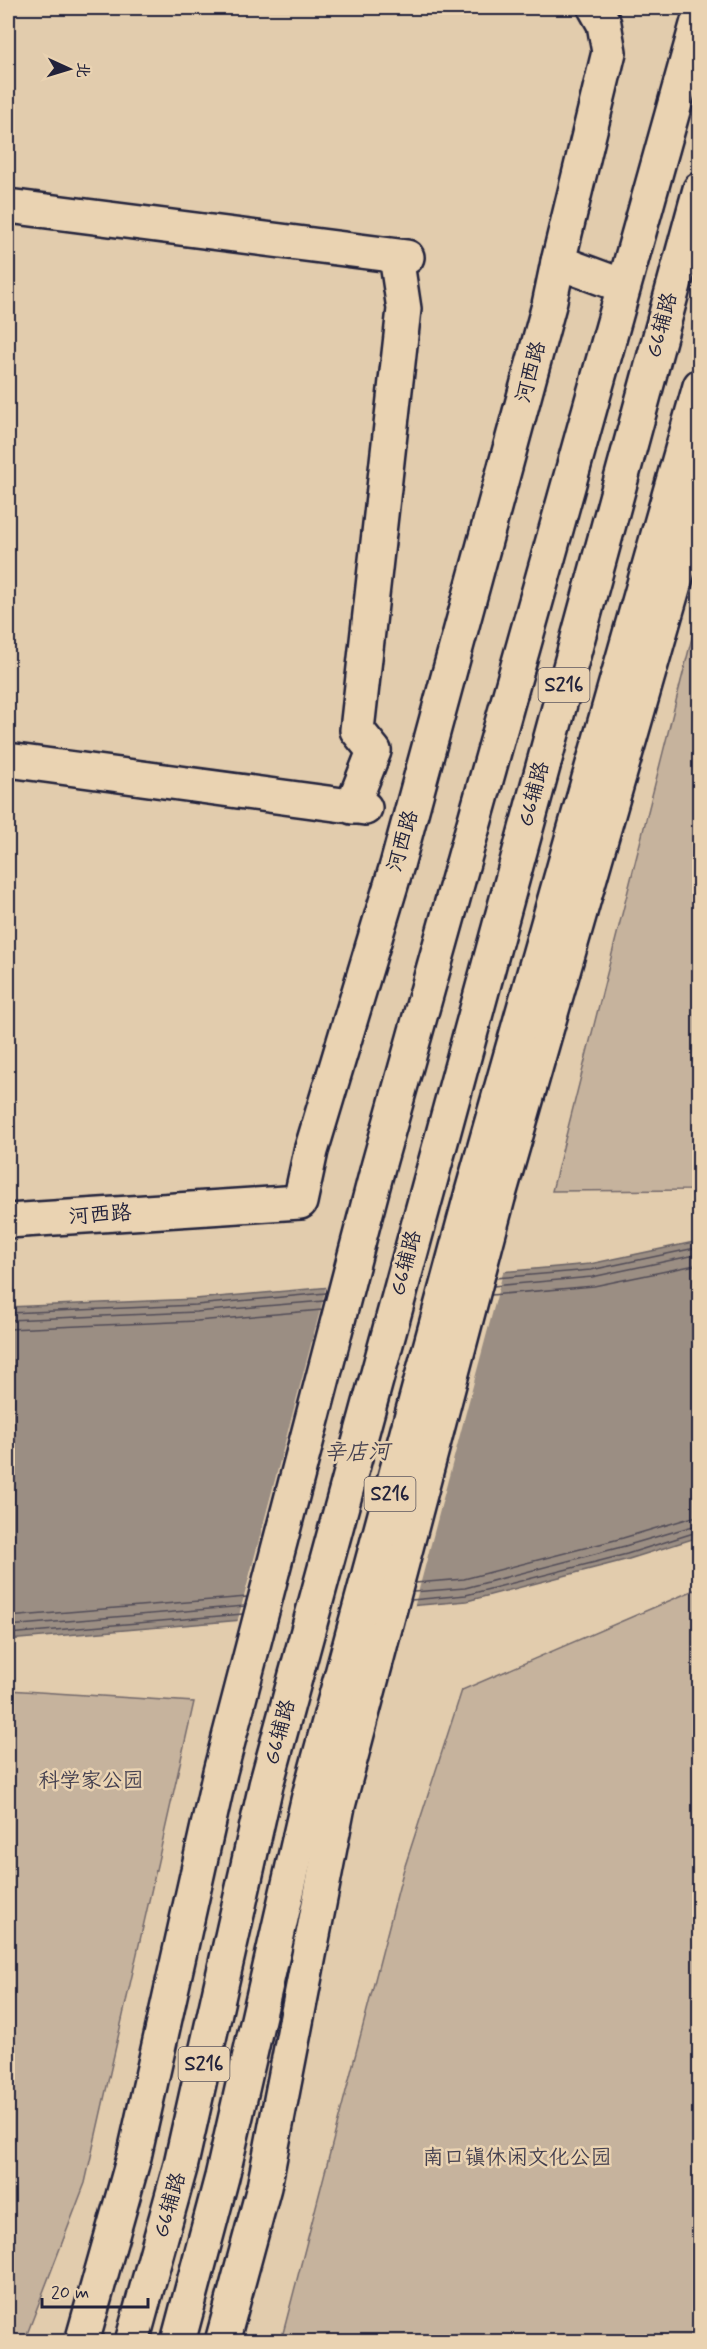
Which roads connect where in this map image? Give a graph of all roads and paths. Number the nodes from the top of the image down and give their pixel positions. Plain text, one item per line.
1 (595, 8) edge
2 (699, 14) edge
3 (699, 189) edge
4 (8, 206) edge
5 (558, 262) junction
6 (623, 286) junction
7 (699, 386) edge
8 (699, 494) edge
9 (8, 760) edge
10 (485, 1195) junction
11 (8, 1221) edge
12 (323, 1801) junction
13 (82, 2342) edge
14 (132, 2342) edge
15 (178, 2342) edge
16 (222, 2342) edge

1 - 5 street
2 - 6 street, S216
3 - 14 street, G6辅路 / S216
4 - 9 street
5 - 6 street
5 - 11 street, 河西路
6 - 13 street, S216
7 - 10 street, G6辅路 / S216
8 - 10 street, G6辅路 / S216
10 - 12 street, G6辅路 / S216
12 - 15 street, G6辅路 / S216
12 - 16 street, G6辅路 / S216

